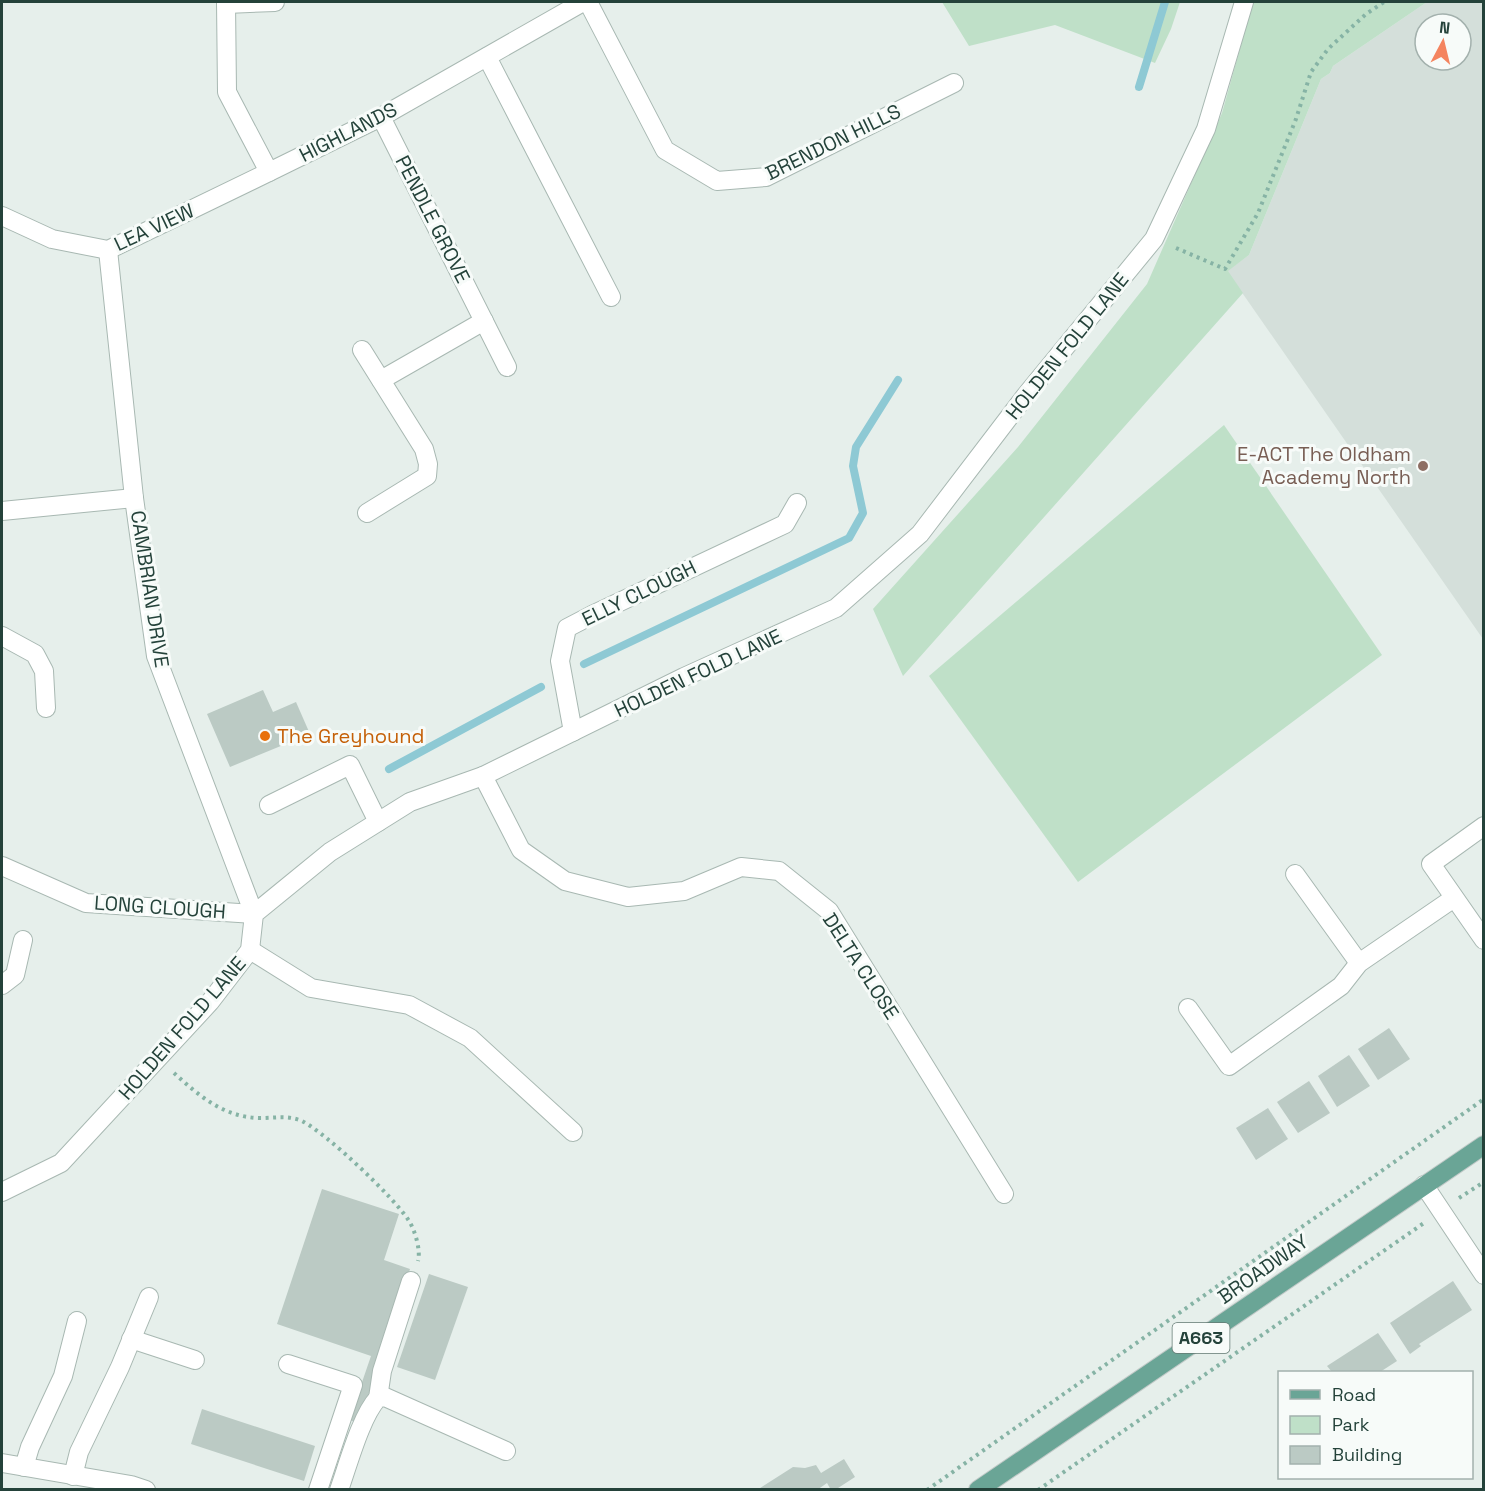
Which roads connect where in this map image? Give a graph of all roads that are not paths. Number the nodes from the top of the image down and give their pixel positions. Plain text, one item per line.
1 (275, 2) edge
2 (583, 2) edge
3 (588, 2) edge
4 (1244, 2) edge
5 (226, 3) edge
6 (487, 57) junction
7 (954, 82) dead end
8 (381, 117) junction
9 (269, 172) junction
10 (2, 216) edge
11 (108, 250) junction
12 (611, 297) dead end
13 (484, 321) junction
14 (362, 350) dead end
15 (507, 367) dead end
16 (381, 380) junction
17 (135, 498) junction
18 (797, 503) dead end
19 (2, 511) edge
20 (367, 513) dead end
21 (2, 636) edge
22 (46, 708) dead end
23 (573, 732) junction
24 (483, 776) junction
25 (269, 805) dead end
26 (378, 822) junction
27 (1484, 826) edge
28 (2, 866) edge
29 (1295, 874) dead end
30 (1454, 898) junction
31 (254, 914) junction
32 (23, 940) dead end
33 (1484, 940) edge
34 (250, 950) junction
35 (1359, 963) junction
36 (2, 985) edge
37 (1188, 1008) dead end
38 (573, 1132) dead end
39 (1484, 1144) edge
40 (1424, 1185) junction
41 (2, 1192) edge
42 (1005, 1194) dead end
43 (1484, 1275) edge
44 (411, 1281) road end
45 (149, 1297) dead end
46 (77, 1321) dead end
47 (131, 1339) junction
48 (195, 1360) dead end
49 (288, 1364) dead end
50 (378, 1398) junction
51 (506, 1451) dead end
52 (2, 1463) edge
53 (24, 1467) junction
54 (73, 1476) junction
55 (146, 1490) edge
56 (318, 1490) edge
57 (339, 1490) edge
58 (978, 1490) edge

1 - 5 street
2 - 6 street, HIGHLANDS
3 - 7 street, BRENDON HILLS
4 - 23 street, HOLDEN FOLD LANE
5 - 9 street
6 - 8 street, HIGHLANDS
6 - 12 street
8 - 9 street, HIGHLANDS
8 - 13 street, PENDLE GROVE
9 - 11 street, LEA VIEW
10 - 11 street, LEA VIEW
11 - 17 street, CAMBRIAN DRIVE
13 - 15 street, PENDLE GROVE
13 - 16 street
14 - 16 street
16 - 20 street
17 - 19 street
17 - 31 street, CAMBRIAN DRIVE
18 - 23 street, ELLY CLOUGH
21 - 22 street
23 - 24 street, HOLDEN FOLD LANE
24 - 26 street, HOLDEN FOLD LANE
24 - 42 street, DELTA CLOSE
25 - 26 street
26 - 31 street, HOLDEN FOLD LANE
27 - 30 street
28 - 31 street, LONG CLOUGH
29 - 35 street
30 - 33 street
30 - 35 street
31 - 34 street, HOLDEN FOLD LANE
32 - 36 street
34 - 38 street
34 - 41 street, HOLDEN FOLD LANE
35 - 37 street
39 - 40 main road, BROADWAY / A663
40 - 43 street
40 - 58 main road, BROADWAY / A663
44 - 50 street
45 - 47 street
46 - 53 street
47 - 48 street
47 - 54 street
49 - 56 street
50 - 51 street
50 - 57 street
52 - 53 street
53 - 54 street
54 - 55 street

